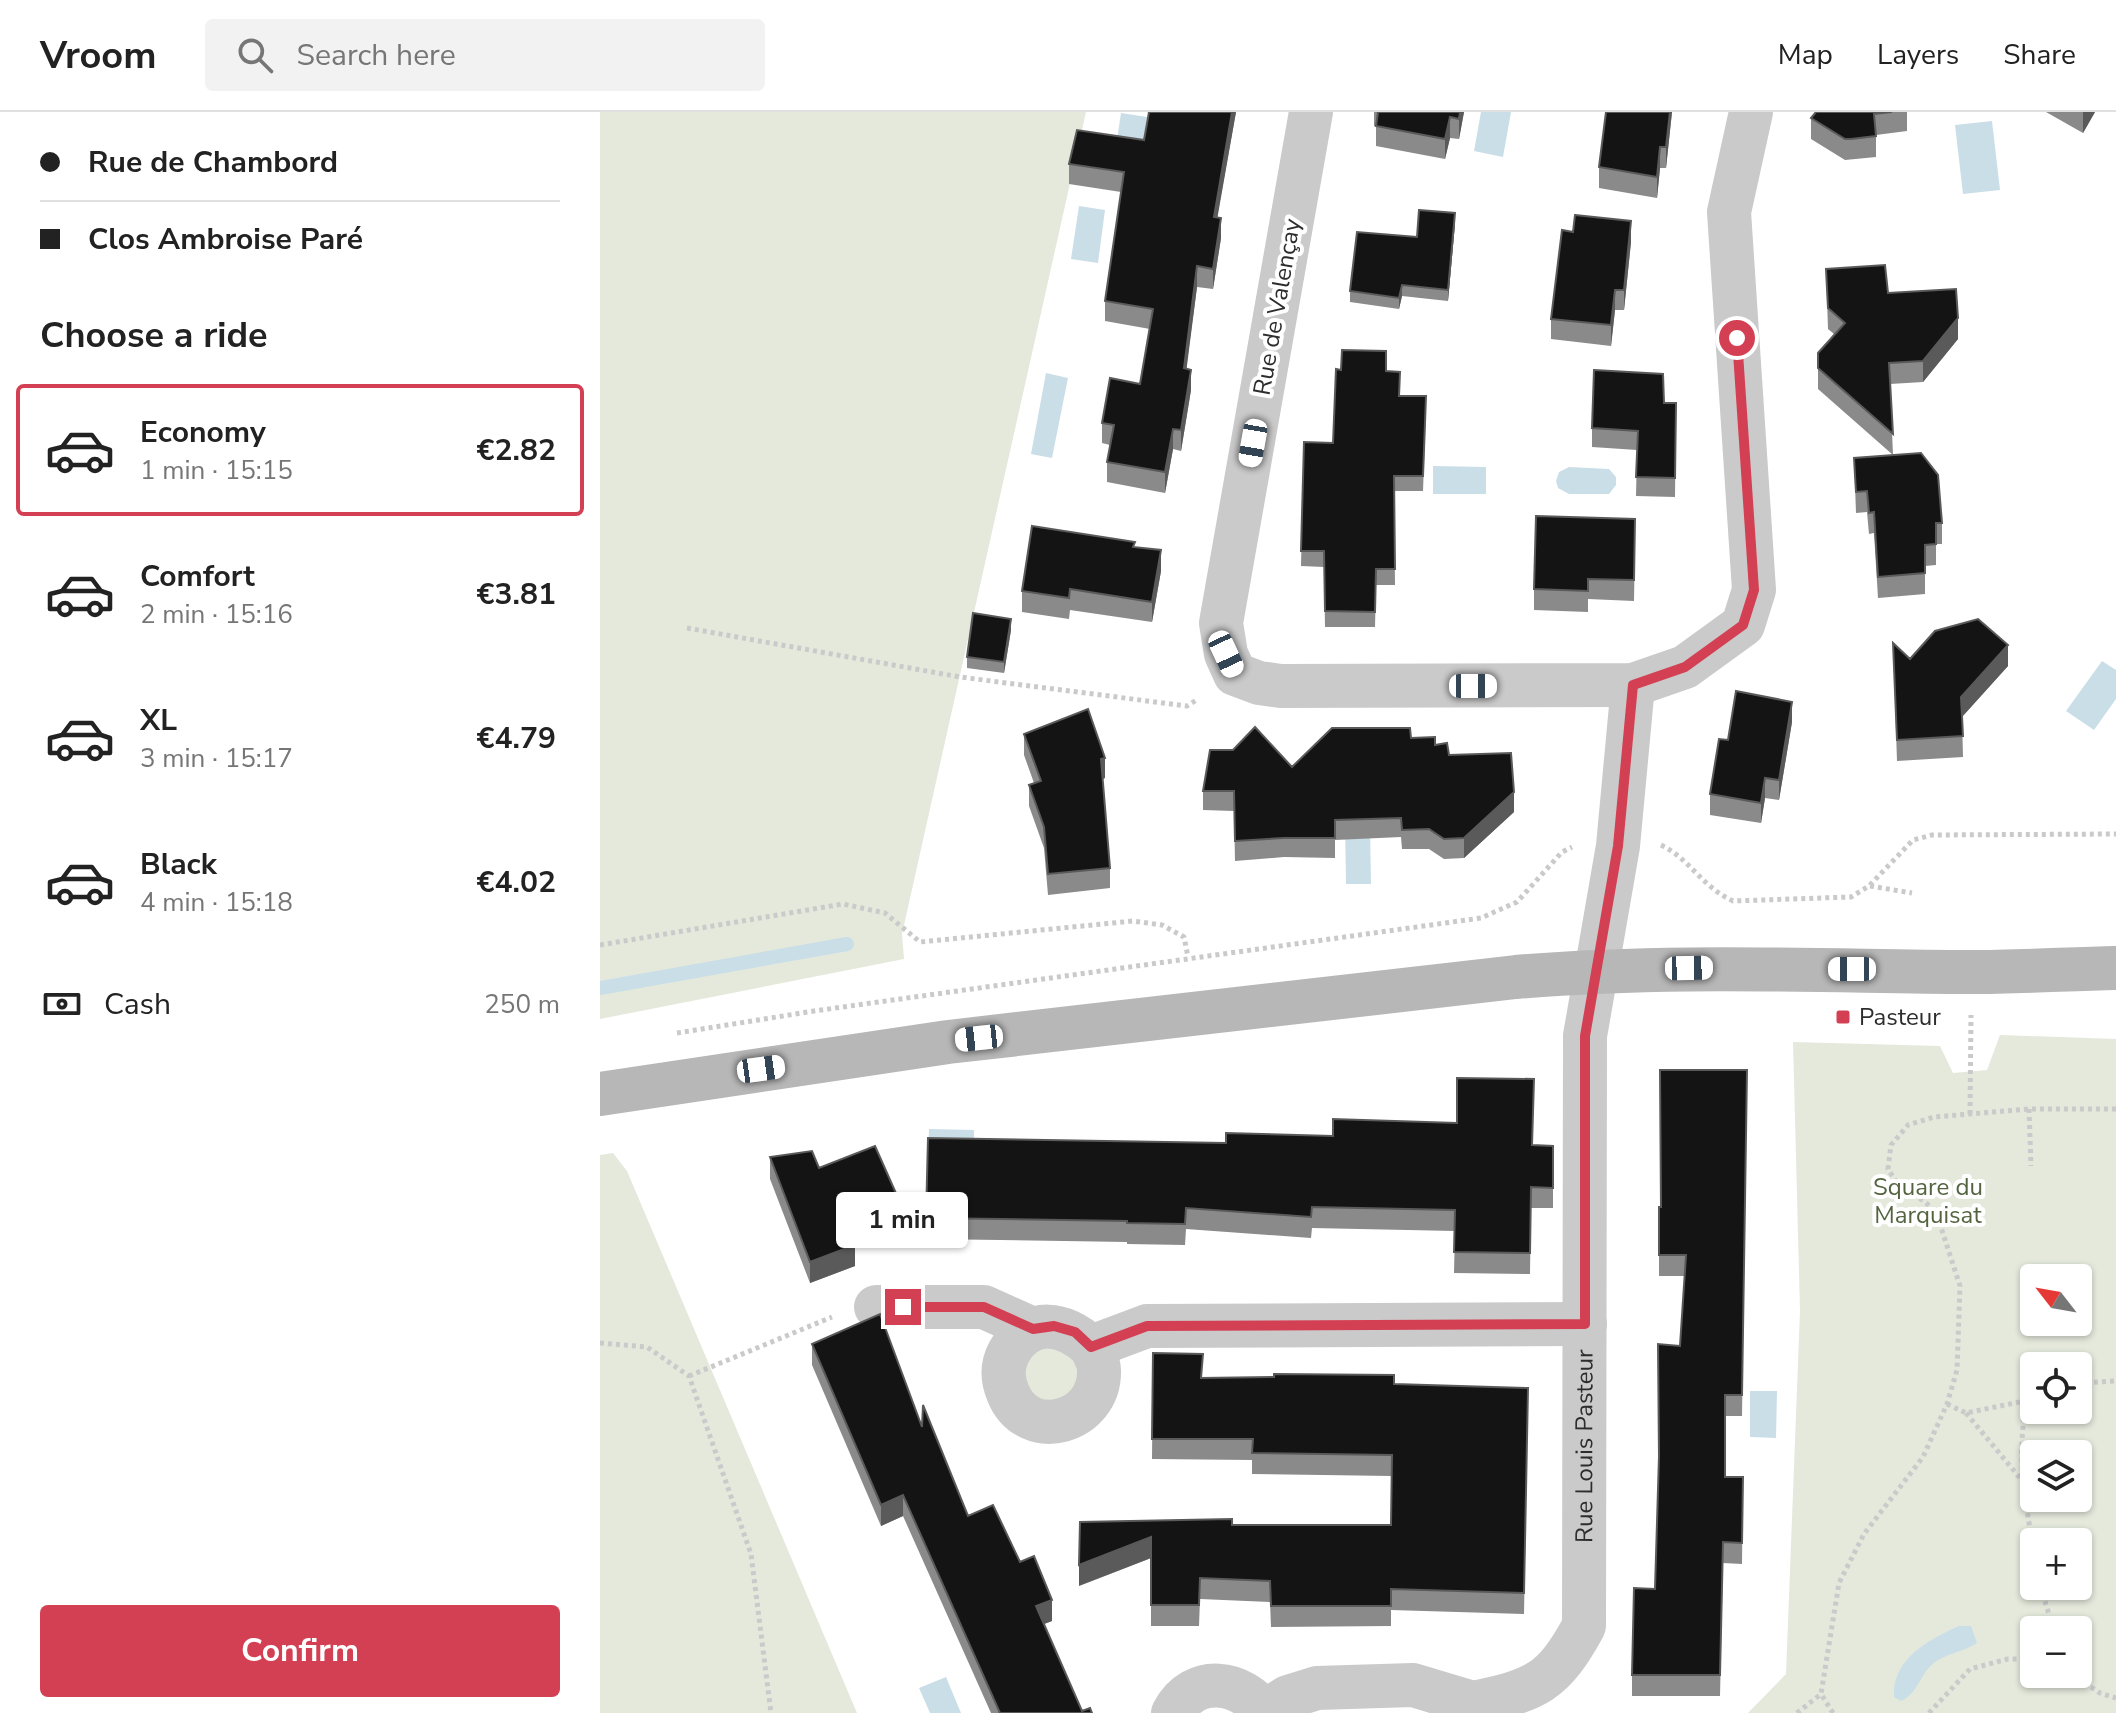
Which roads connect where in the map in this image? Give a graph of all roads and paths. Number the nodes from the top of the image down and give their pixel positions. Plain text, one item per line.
1 (1311, 112) edge
2 (1751, 112) edge
3 (687, 628) dead end
4 (1235, 674) junction
5 (1633, 685) junction
6 (2116, 834) edge
7 (1618, 846) junction
8 (1869, 886) junction
9 (1912, 893) dead end
10 (600, 945) edge
11 (1188, 957) junction
12 (2116, 968) edge
13 (1595, 970) junction
14 (1972, 972) junction
15 (676, 1033) dead end
16 (600, 1094) edge
17 (2029, 1109) junction
18 (2116, 1109) edge
19 (1970, 1114) junction
20 (2031, 1166) dead end
21 (1936, 1212) junction
22 (1984, 1212) dead end
23 (876, 1307) joint
24 (1585, 1324) junction
25 (1033, 1329) junction
26 (600, 1343) edge
27 (1091, 1347) junction
28 (689, 1376) junction
29 (2112, 1380) edge
30 (2092, 1382) edge
31 (2020, 1403) edge
32 (1947, 1404) junction
33 (1966, 1413) junction
34 (2020, 1477) edge
35 (2020, 1659) edge
36 (2092, 1687) edge
37 (1821, 1694) junction
38 (2116, 1698) edge
39 (1473, 1708) edge
40 (1264, 1712) edge
41 (771, 1713) edge
42 (1173, 1713) edge
43 (1797, 1713) edge
44 (1833, 1713) edge
45 (1929, 1713) edge

1 - 4 street, Rue de Valençay
2 - 5 street
3 - 4 path
4 - 5 street
5 - 7 street, Rue Louis Pasteur
6 - 8 path
7 - 8 path
7 - 11 path
7 - 13 street, Rue Louis Pasteur
8 - 9 path
10 - 11 path
11 - 15 path
12 - 14 main road
13 - 14 main road
13 - 16 main road
13 - 24 street, Rue Louis Pasteur
14 - 19 path
17 - 18 path
17 - 19 path
17 - 20 path
19 - 21 path
21 - 22 path
21 - 32 path
23 - 25 street
23 - 28 path
24 - 27 street
24 - 39 street, Rue Louis Pasteur
25 - 27 street
25 - 27 street
26 - 28 path
28 - 41 path
29 - 30 path
31 - 33 path
32 - 33 path
32 - 37 path
33 - 34 path
35 - 45 path
36 - 38 path
37 - 43 path
37 - 44 path
39 - 40 street
40 - 42 street

